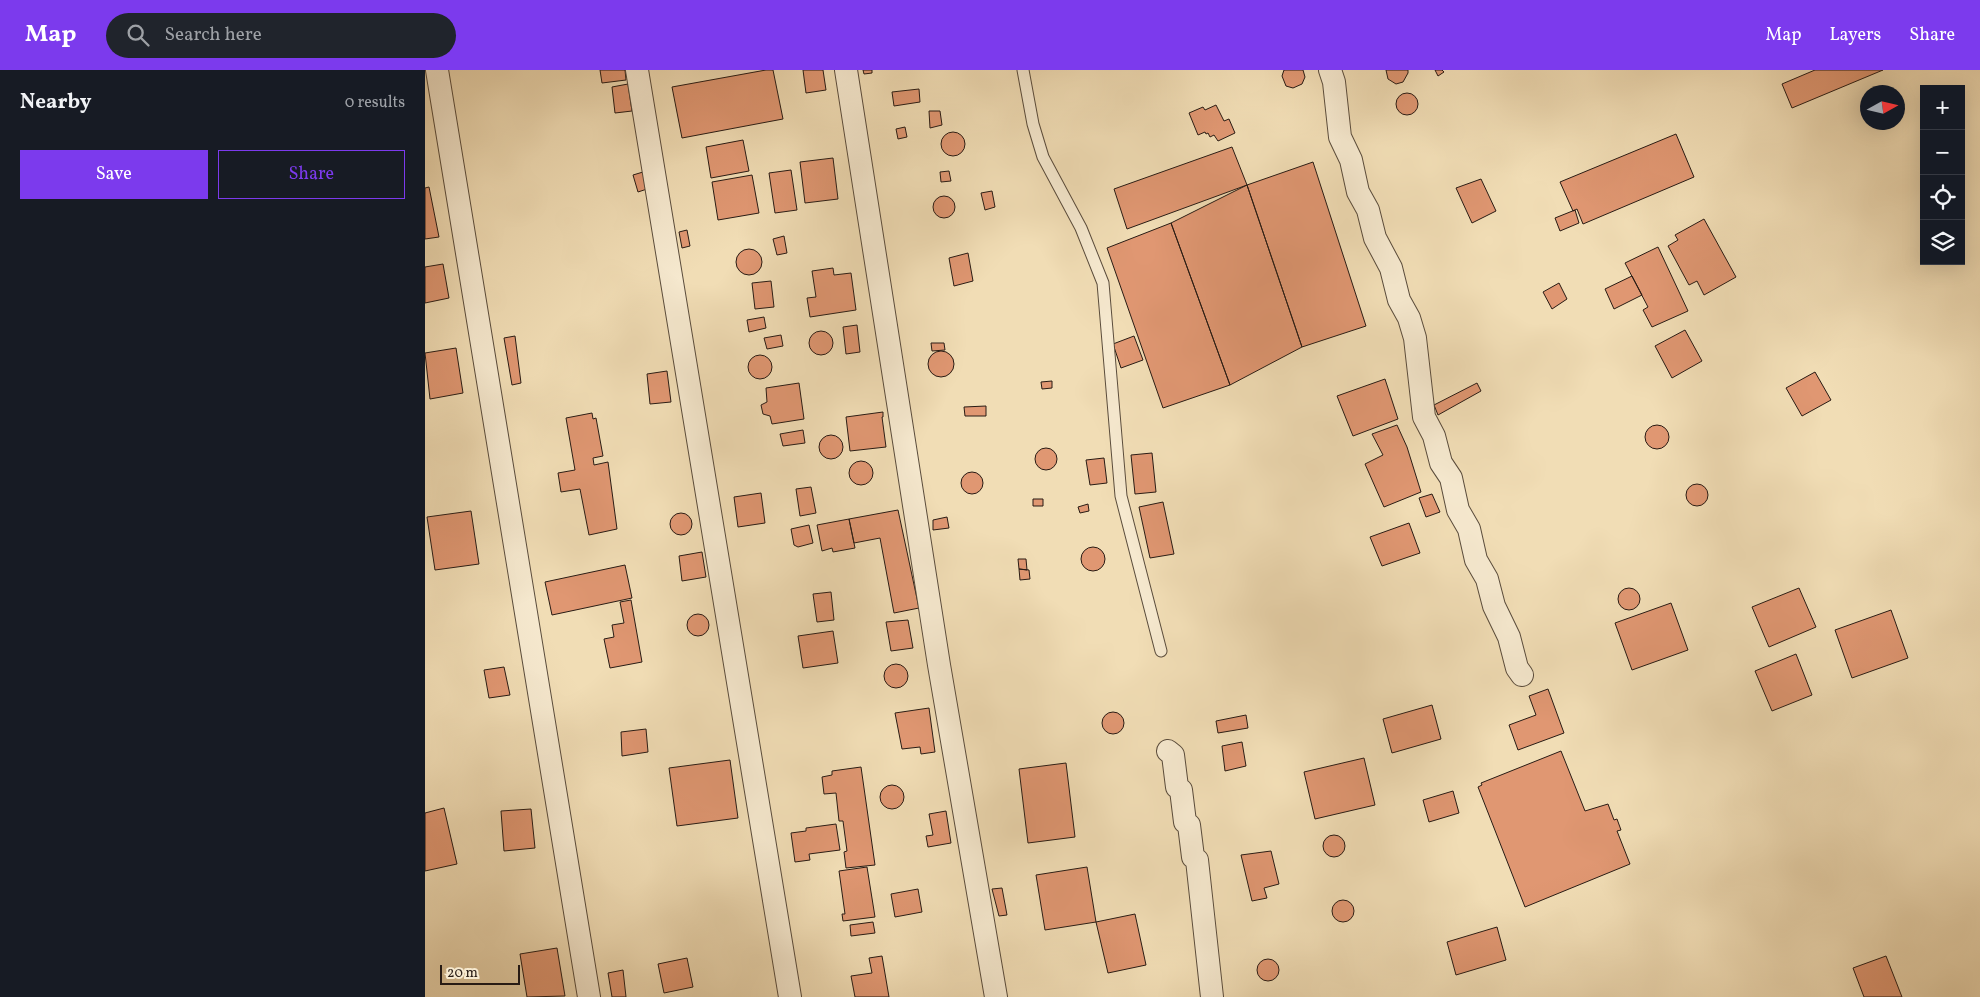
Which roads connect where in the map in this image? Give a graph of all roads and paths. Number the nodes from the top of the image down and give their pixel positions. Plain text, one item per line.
1 (437, 70) edge
2 (637, 70) edge
3 (846, 70) edge
4 (1023, 70) edge
5 (1330, 70) edge
6 (1161, 651) dead end
7 (1522, 675) dead end
8 (1169, 751) dead end
9 (589, 997) edge
10 (790, 997) edge
11 (996, 997) edge
12 (1213, 997) edge

1 - 9 street
2 - 10 street
3 - 11 street
4 - 6 lane
5 - 7 street
8 - 12 street

